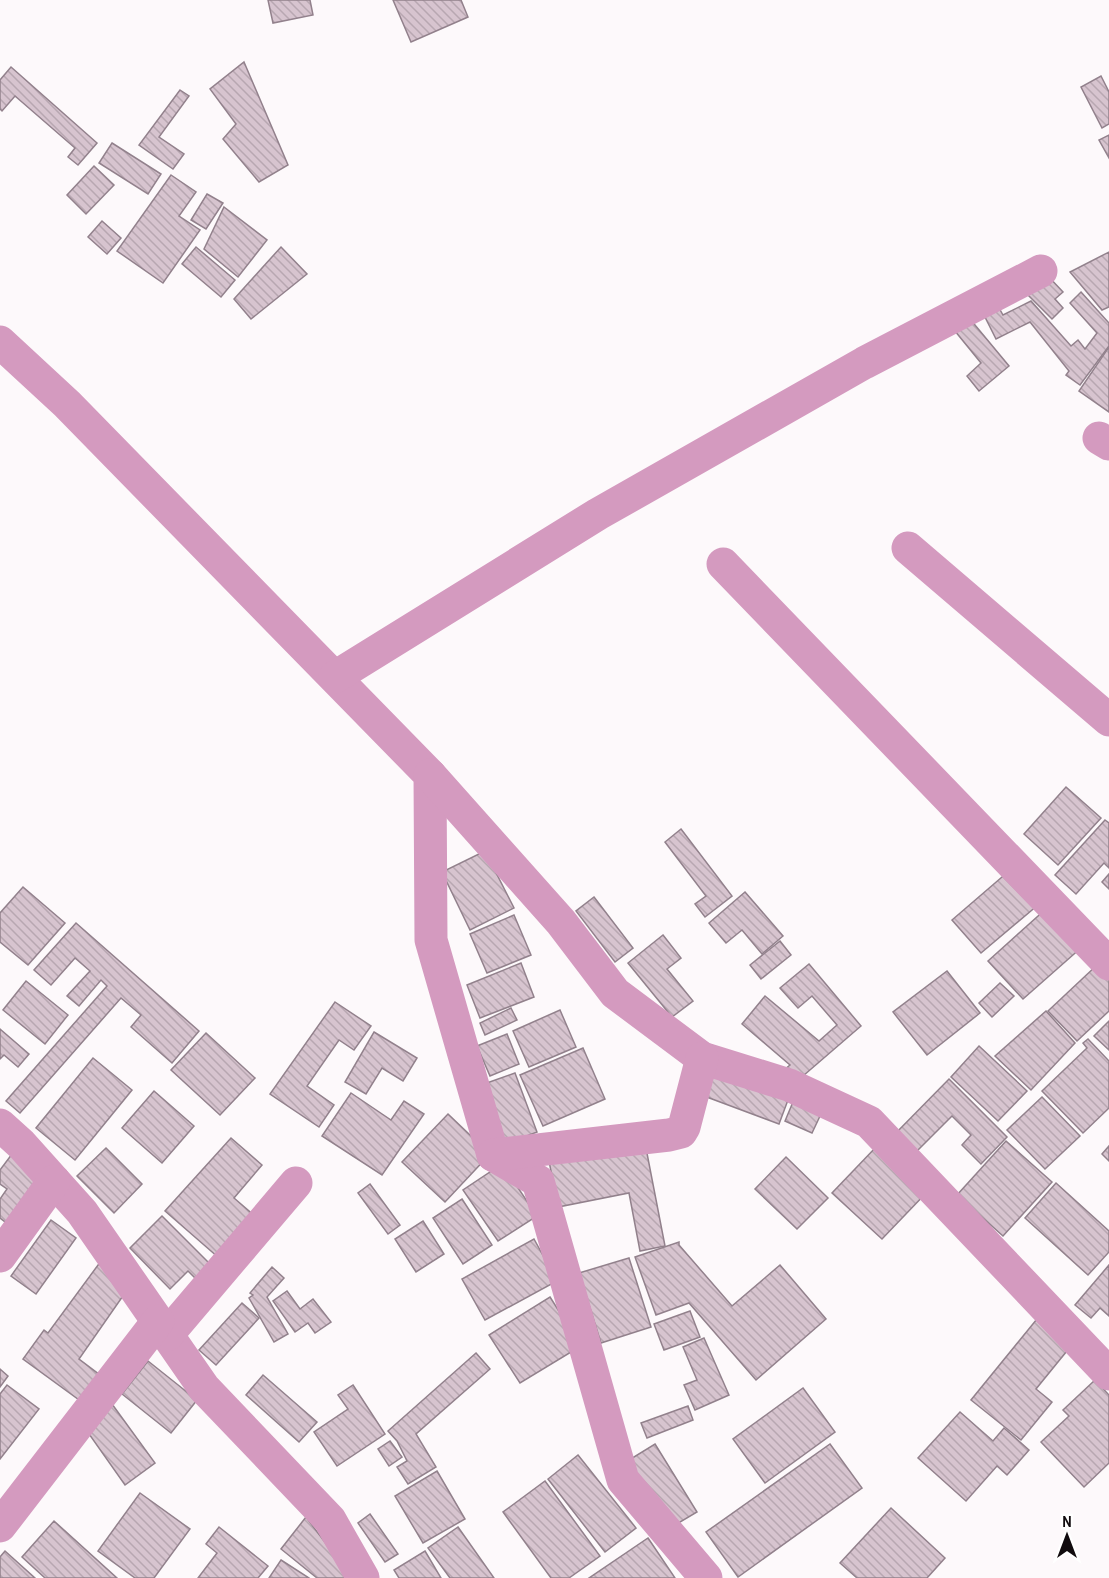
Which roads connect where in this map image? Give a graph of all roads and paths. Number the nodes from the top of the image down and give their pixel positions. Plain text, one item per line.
1 (1041, 271) dead end
2 (0, 342) edge
3 (908, 548) dead end
4 (723, 564) dead end
5 (335, 678) junction
6 (1109, 720) edge
7 (430, 775) junction
8 (1109, 964) edge
9 (702, 1058) junction
10 (0, 1125) edge
11 (493, 1155) junction
12 (54, 1181) junction
13 (296, 1183) dead end
14 (0, 1256) edge
15 (163, 1328) junction
16 (1109, 1374) edge
17 (0, 1526) edge
18 (362, 1577) edge
19 (706, 1578) edge

1 - 5 street
2 - 5 street
3 - 6 street
4 - 8 street
5 - 7 street
7 - 9 street
7 - 11 street
9 - 11 street
9 - 16 street
10 - 12 street
11 - 19 street
12 - 14 street
12 - 15 street
13 - 15 street
15 - 17 street
15 - 18 street

